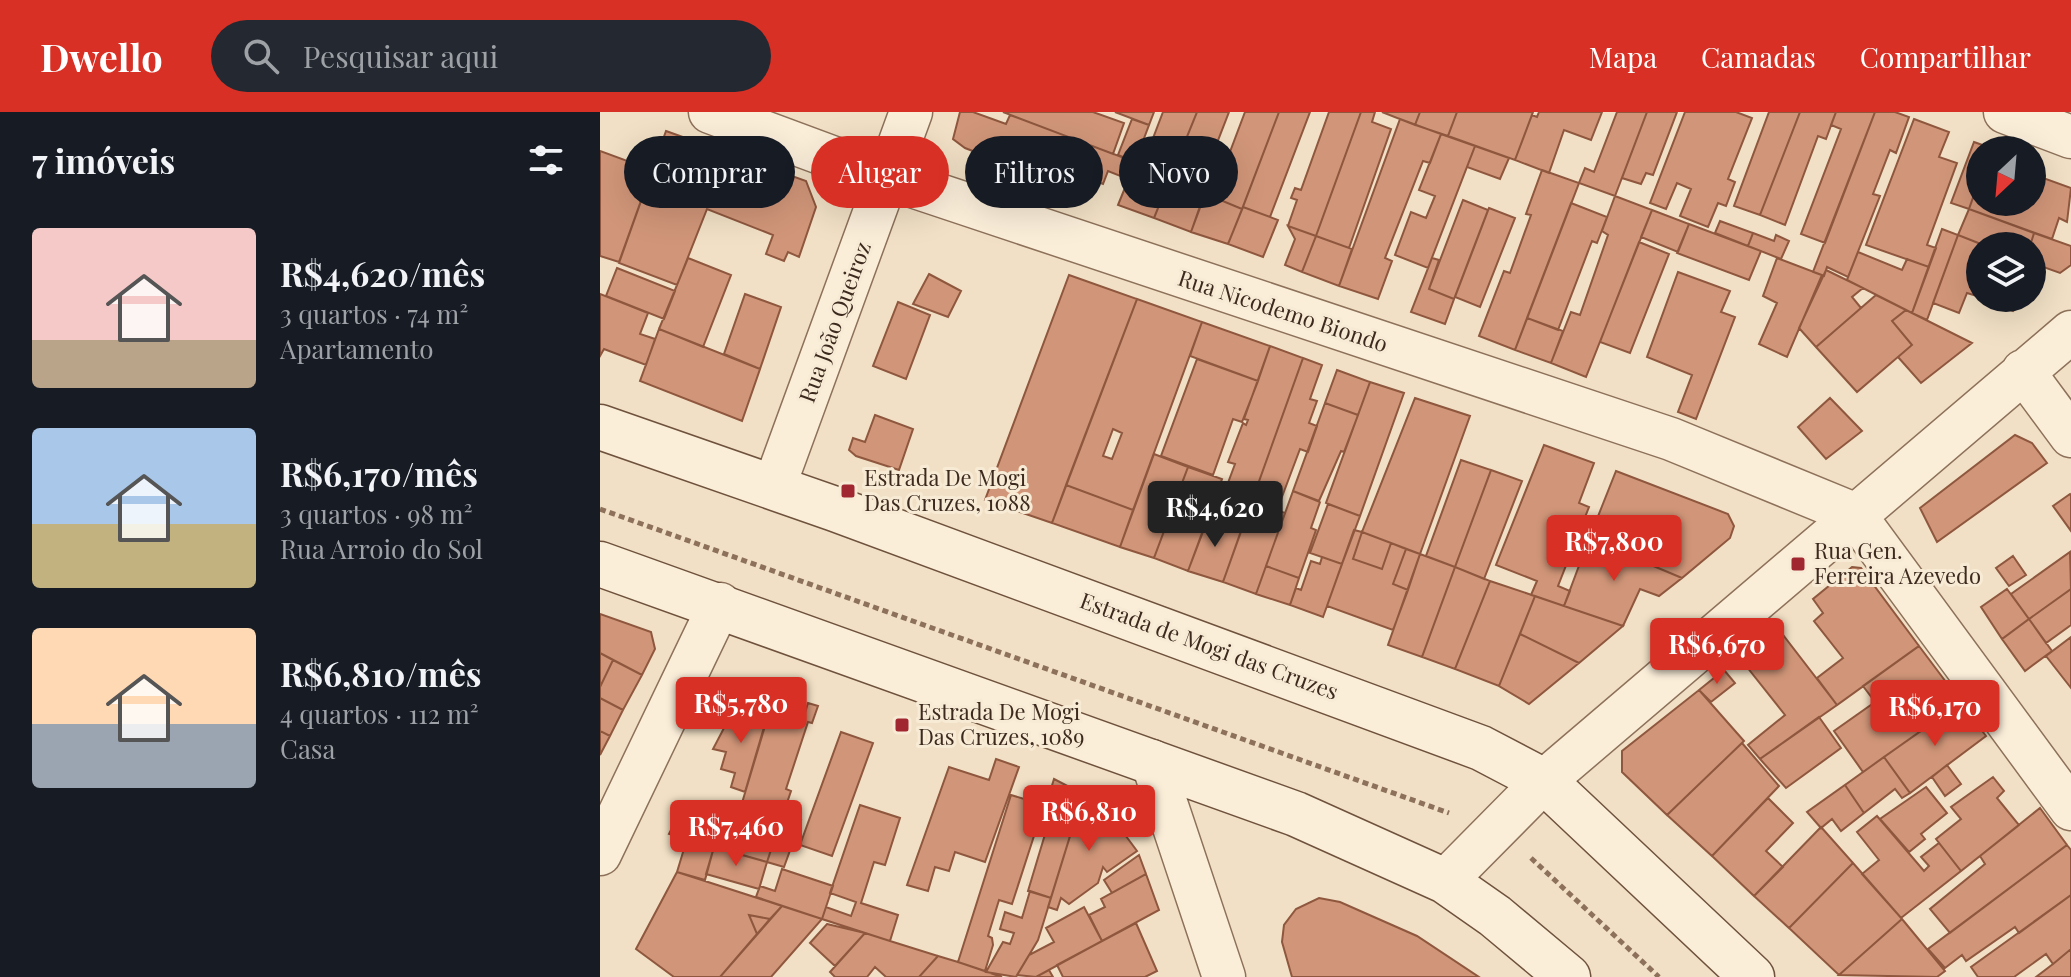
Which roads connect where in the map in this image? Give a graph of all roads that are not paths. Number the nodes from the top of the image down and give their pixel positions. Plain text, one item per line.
1 (710, 112) edge
2 (911, 112) edge
3 (2005, 112) edge
4 (903, 136) edge
5 (2071, 137) edge
6 (811, 149) edge
7 (949, 198) edge
8 (877, 208) edge
9 (2071, 332) edge
10 (2023, 371) junction
11 (600, 427) edge
12 (2071, 436) edge
13 (774, 487) junction
14 (1854, 514) junction
15 (600, 564) edge
16 (720, 604) junction
17 (1152, 761) junction
18 (1544, 781) junction
19 (2071, 809) edge
20 (600, 854) edge
21 (1445, 881) junction
22 (1224, 977) edge
23 (1568, 977) edge
24 (1752, 977) edge

1 - 6 street, Rua Nicodemo Biondo
2 - 4 street, Rua João Queiroz
3 - 5 street
7 - 14 street, Rua Nicodemo Biondo
8 - 13 street, Rua João Queiroz
9 - 10 street
10 - 12 street
10 - 14 street
11 - 13 main road, Estrada de Mogi das Cruzes
13 - 18 main road, Estrada de Mogi das Cruzes
14 - 18 street
14 - 19 street
15 - 16 main road
16 - 17 main road
16 - 20 street
17 - 21 main road
17 - 22 street
18 - 21 street
18 - 24 main road, Estrada de Mogi das Cruzes
21 - 23 main road

